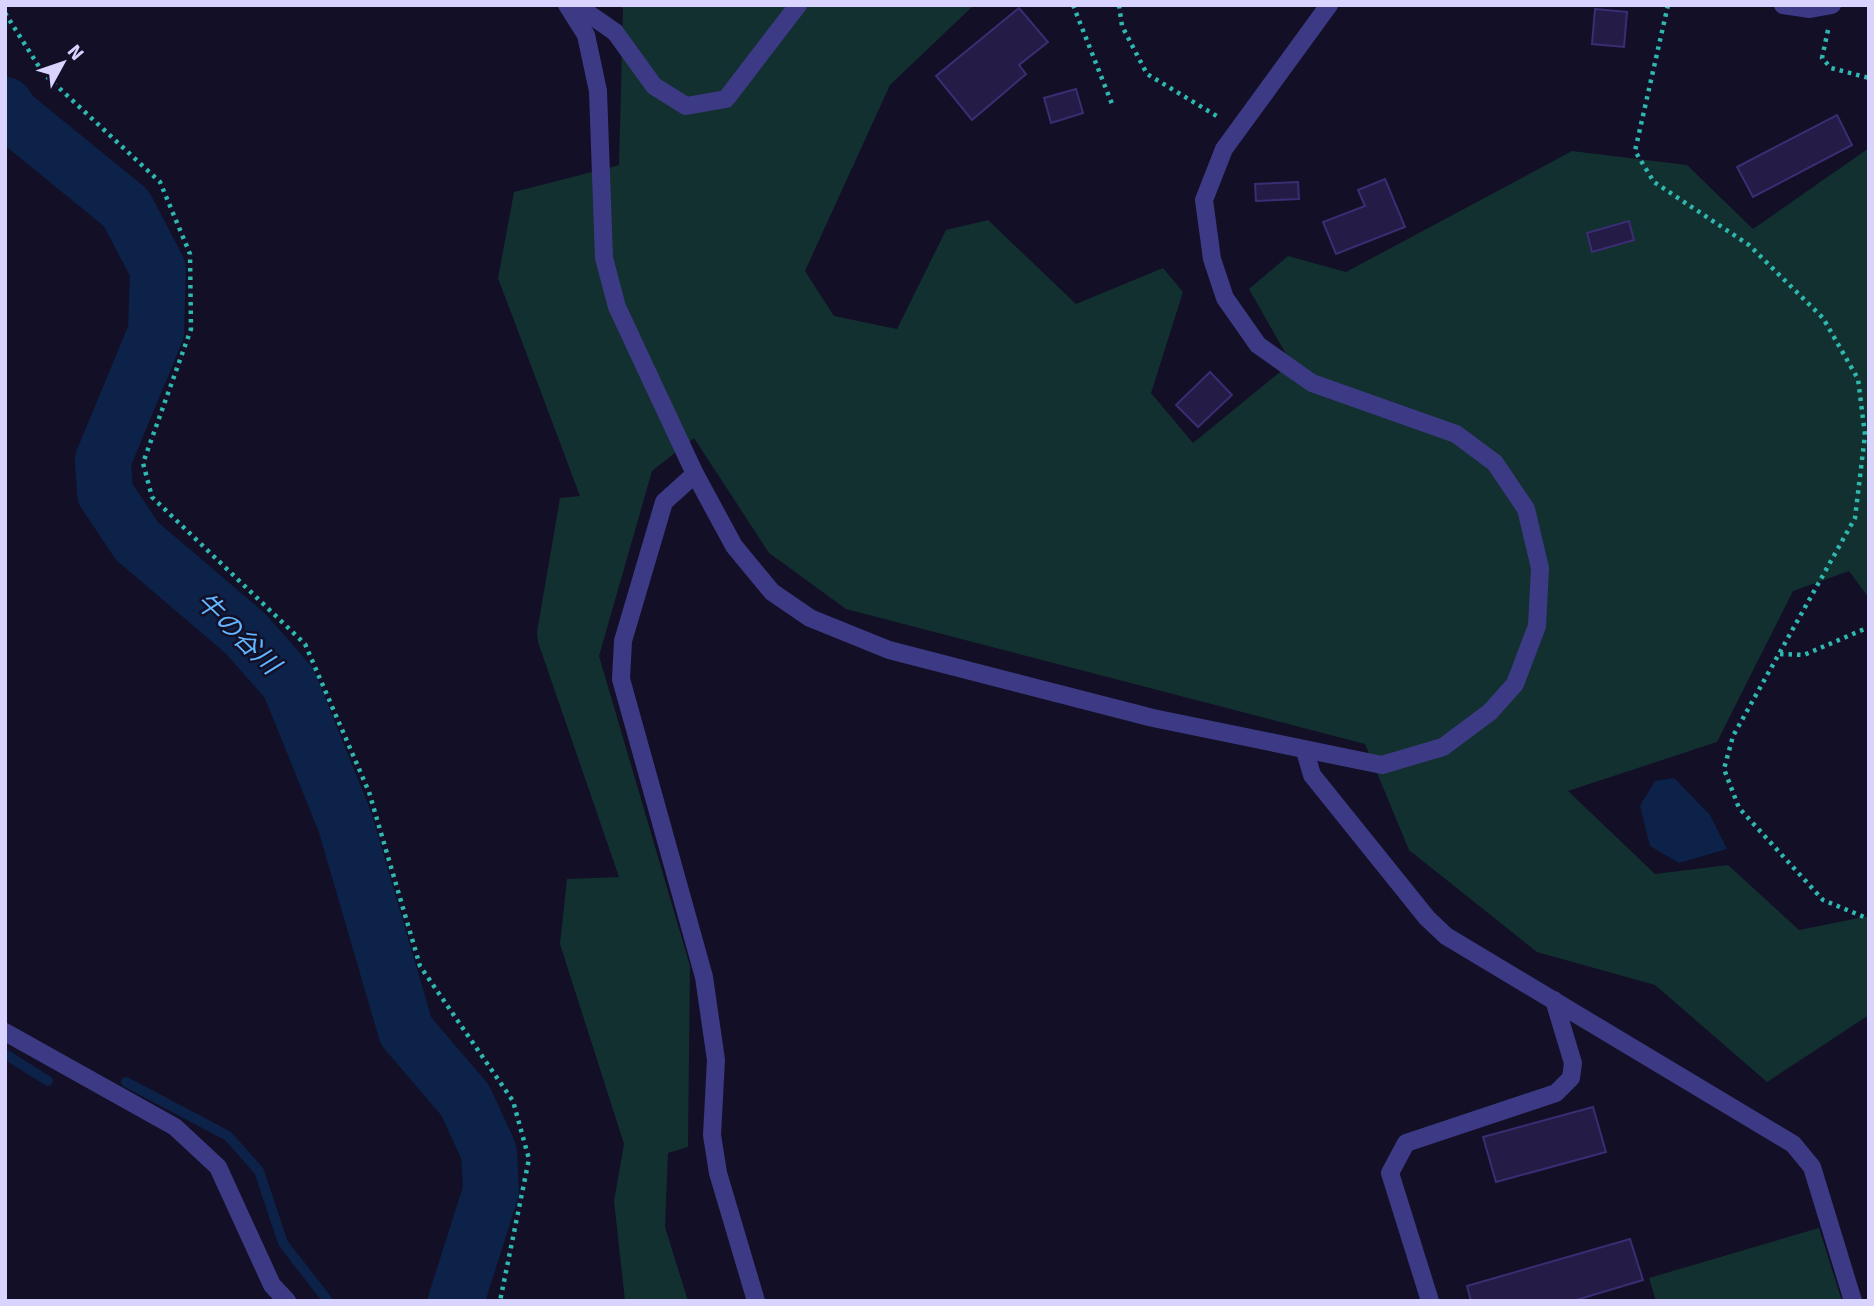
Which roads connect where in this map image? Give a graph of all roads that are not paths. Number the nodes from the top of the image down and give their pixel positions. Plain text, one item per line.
1 (567, 5) edge
2 (576, 5) edge
3 (798, 5) edge
4 (1329, 5) edge
5 (1783, 5) edge
6 (1831, 12) edge
7 (695, 474) junction
8 (1305, 751) junction
9 (1554, 1000) junction
10 (5, 1032) edge
11 (287, 1301) edge
12 (756, 1301) edge
13 (1430, 1301) edge
14 (1853, 1301) edge

1 - 7 street
2 - 3 street
4 - 8 street
5 - 6 street
7 - 8 street
7 - 12 street
8 - 9 street
9 - 13 street
9 - 14 street
10 - 11 street

